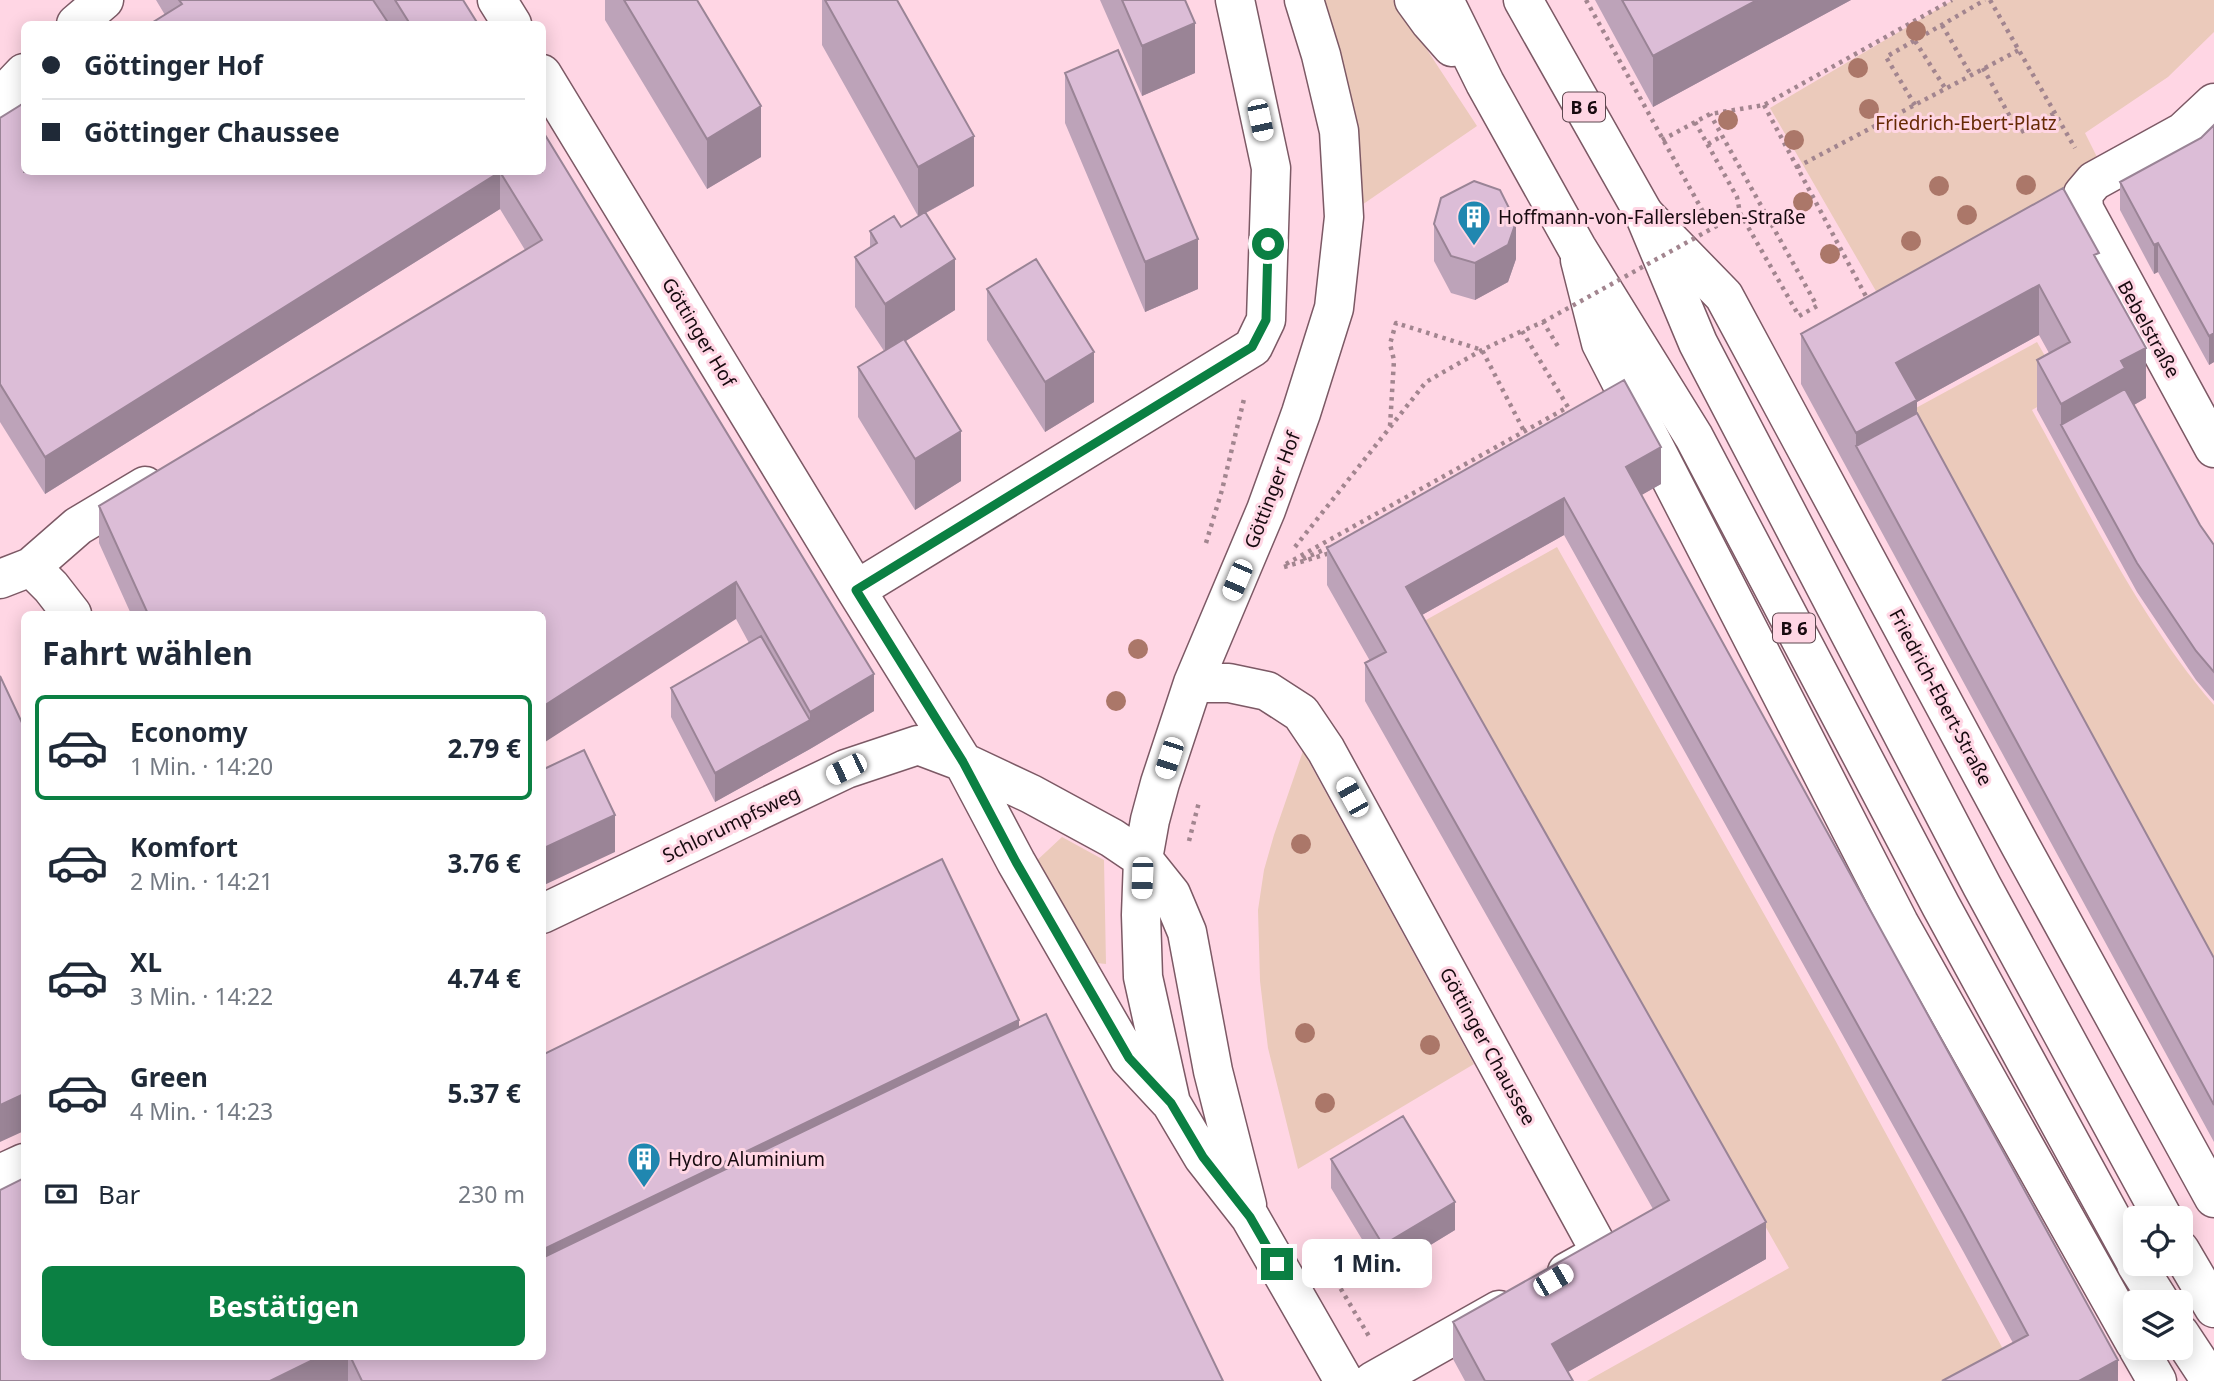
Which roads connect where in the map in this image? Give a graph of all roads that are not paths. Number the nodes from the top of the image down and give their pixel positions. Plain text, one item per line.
1 (104, 0) edge
2 (497, 0) edge
3 (1235, 0) edge
4 (1304, 0) edge
5 (1414, 0) edge
6 (1444, 0) edge
7 (1524, 0) edge
8 (80, 21) edge
9 (510, 21) edge
10 (21, 76) edge
11 (546, 81) edge
12 (1485, 83) junction
13 (0, 98) edge
14 (2214, 103) edge
15 (1644, 214) junction
16 (1577, 248) junction
17 (2214, 448) edge
18 (173, 469) edge
19 (15, 573) edge
20 (856, 590) junction
21 (70, 611) edge
22 (1194, 683) junction
23 (963, 762) junction
24 (1143, 859) junction
25 (1941, 906) junction
26 (546, 912) edge
27 (1899, 923) junction
28 (1171, 1103) junction
29 (21, 1164) edge
30 (0, 1174) edge
31 (2214, 1198) edge
32 (2156, 1206) edge
33 (1250, 1217) junction
34 (2123, 1238) edge
35 (2193, 1272) edge
36 (2214, 1308) edge
37 (2123, 1322) edge
38 (2193, 1354) edge
39 (2145, 1360) edge
40 (1344, 1381) edge
41 (1373, 1381) edge
42 (2157, 1381) edge
43 (2211, 1381) edge

1 - 8 street
2 - 9 street
3 - 20 street
4 - 22 street, Göttinger Hof
5 - 12 street
6 - 12 street, B 6
7 - 15 street, Friedrich-Ebert-Straße / B 6
10 - 13 street
11 - 20 street, Göttinger Hof
12 - 16 street, B 6
14 - 17 street, Bebelstraße
15 - 31 street, Friedrich-Ebert-Straße
15 - 32 street, Friedrich-Ebert-Straße / B 6
16 - 25 street, B 6
16 - 27 street
18 - 19 street
19 - 21 street
20 - 23 street, Göttinger Hof
22 - 24 street, Göttinger Hof
22 - 41 street, Göttinger Chaussee
23 - 24 street
23 - 26 street, Schlorumpfsweg
23 - 28 street
24 - 28 street
24 - 33 street
25 - 27 street
25 - 34 street, B 6
27 - 37 street
28 - 33 street
29 - 30 street
33 - 40 street
35 - 36 street
38 - 43 street
39 - 42 street

